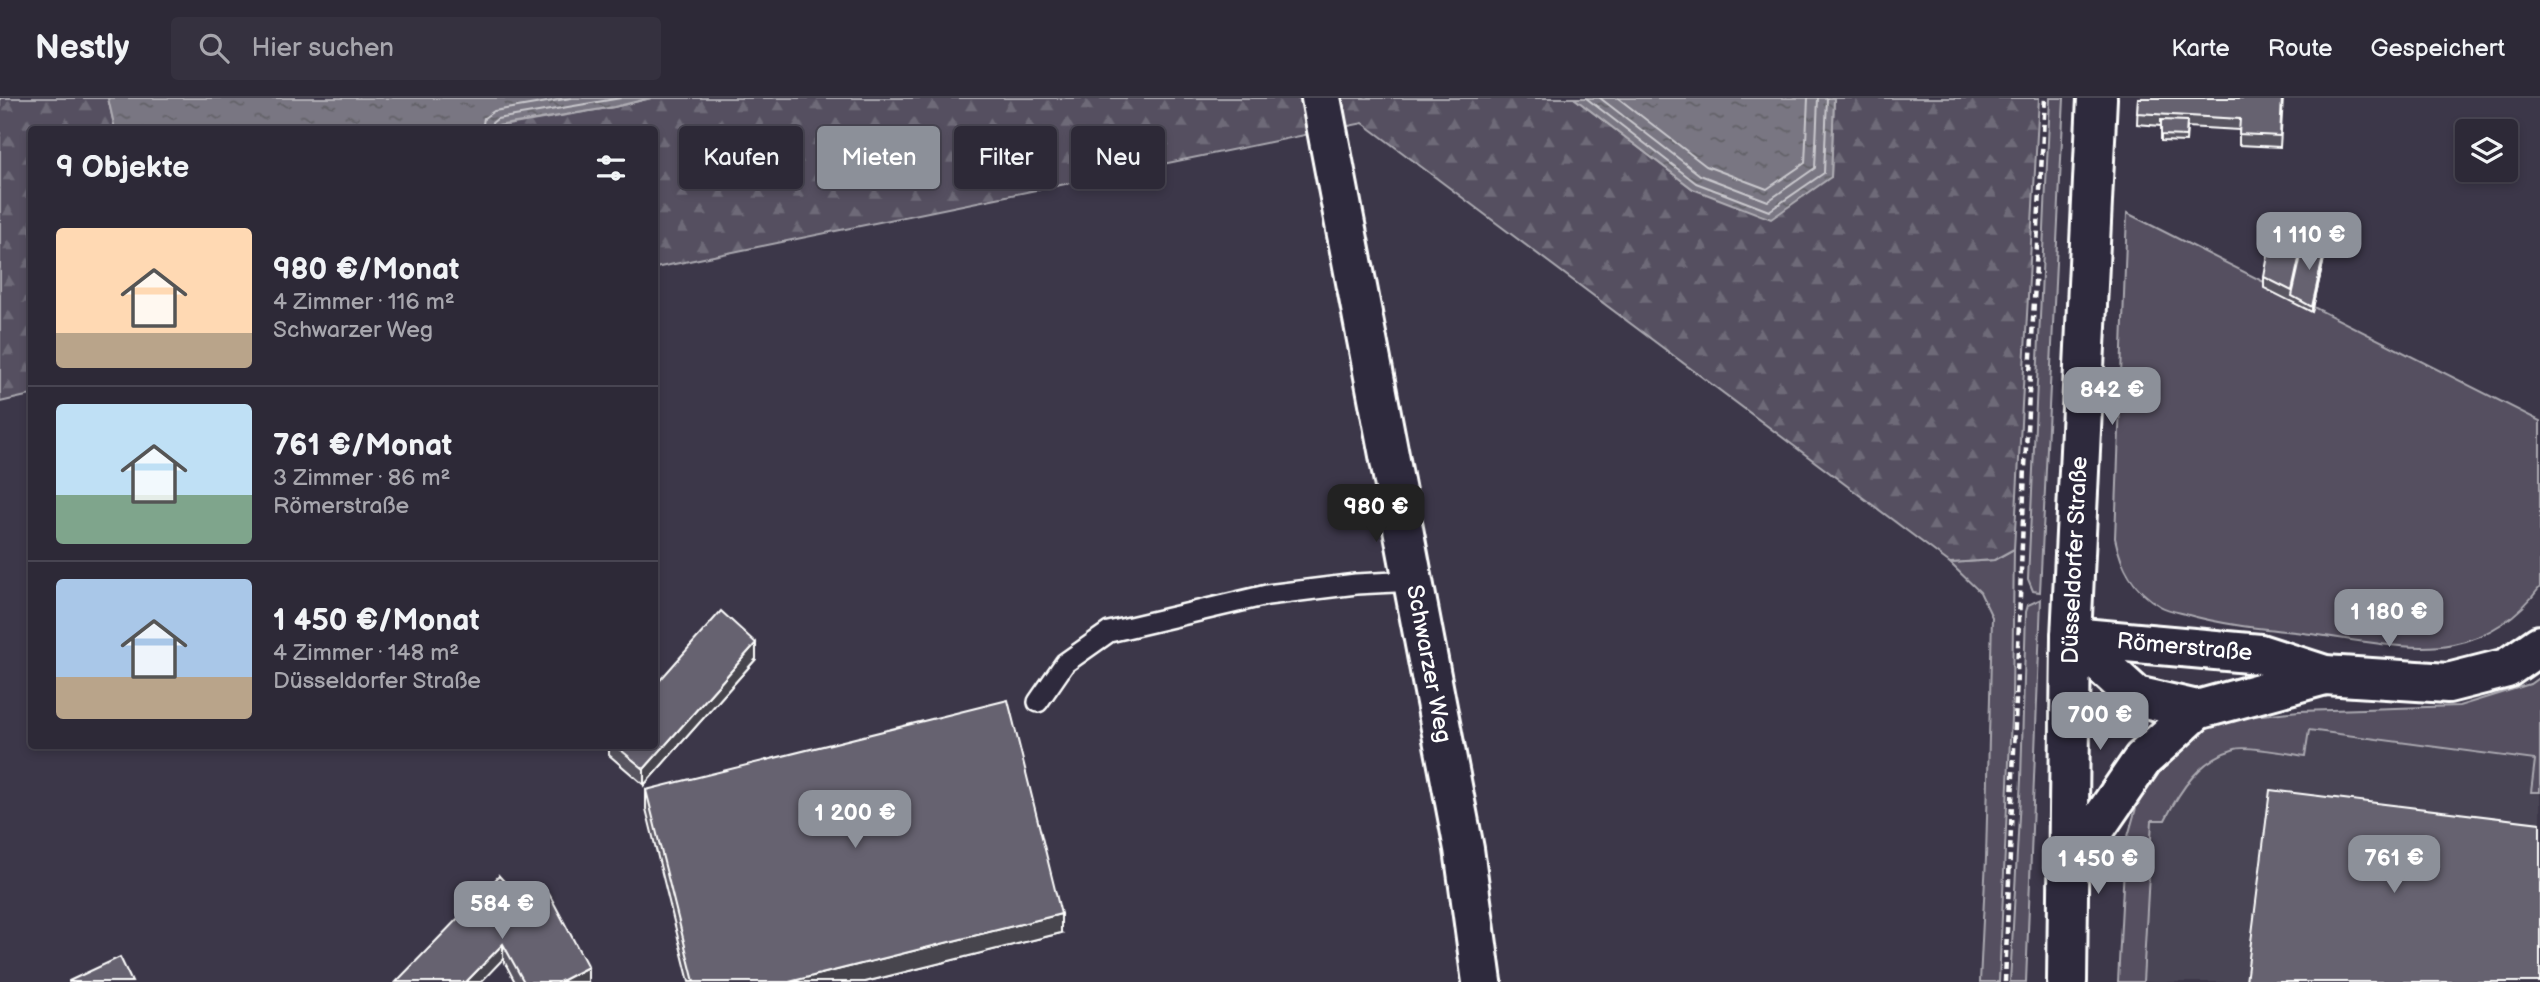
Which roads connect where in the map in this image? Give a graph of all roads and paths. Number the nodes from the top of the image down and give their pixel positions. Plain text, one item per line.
1 (1321, 98) edge
2 (2045, 98) edge
3 (2097, 98) edge
4 (1414, 582) junction
5 (2071, 637) junction
6 (2540, 645) edge
7 (2325, 675) junction
8 (1038, 702) dead end
9 (2197, 710) junction
10 (2069, 867) junction
11 (1482, 982) edge
12 (2005, 982) edge
13 (2067, 982) edge

1 - 4 street, Schwarzer Weg
2 - 12 path
3 - 5 street, Düsseldorfer Straße
4 - 8 lane
4 - 11 street, Schwarzer Weg
5 - 7 street, Römerstraße
5 - 9 street, Römerstraße
5 - 10 street, Düsseldorfer Straße
6 - 7 street, Römerstraße
7 - 9 street, Römerstraße
9 - 10 street
10 - 13 street, Düsseldorfer Straße

